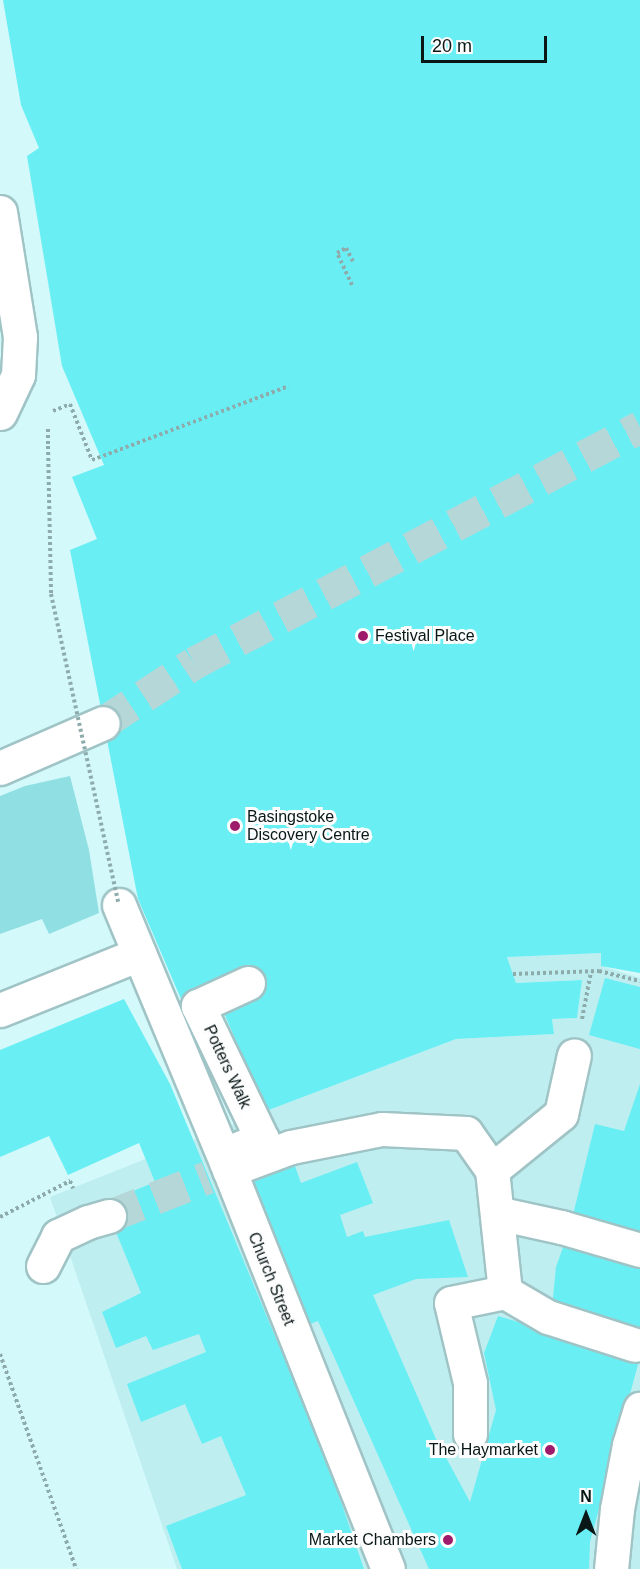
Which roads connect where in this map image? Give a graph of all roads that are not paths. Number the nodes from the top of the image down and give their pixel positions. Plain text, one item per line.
1 (0, 212) edge
2 (0, 412) edge
3 (103, 723) tunnel mouth
4 (0, 768) edge
5 (119, 905) road end
6 (139, 954) junction
7 (248, 983) dead end
8 (0, 1010) edge
9 (574, 1055) road end
10 (226, 1163) junction
11 (492, 1170) junction
12 (497, 1213) junction
13 (109, 1216) tunnel mouth
14 (640, 1250) edge
15 (43, 1266) dead end
16 (505, 1292) junction
17 (636, 1345) dead end
18 (640, 1409) edge
19 (470, 1434) dead end
20 (635, 1446) edge
21 (388, 1569) edge
22 (611, 1569) edge

1 - 2 street
3 - 4 street
5 - 6 street, Church Street
6 - 8 street
6 - 10 street, Church Street
7 - 10 street, Potters Walk
9 - 11 street
10 - 11 street
10 - 21 street, Church Street
11 - 12 street
12 - 14 street
12 - 16 street
13 - 15 street
16 - 17 street
16 - 19 street
18 - 20 street
20 - 22 street

